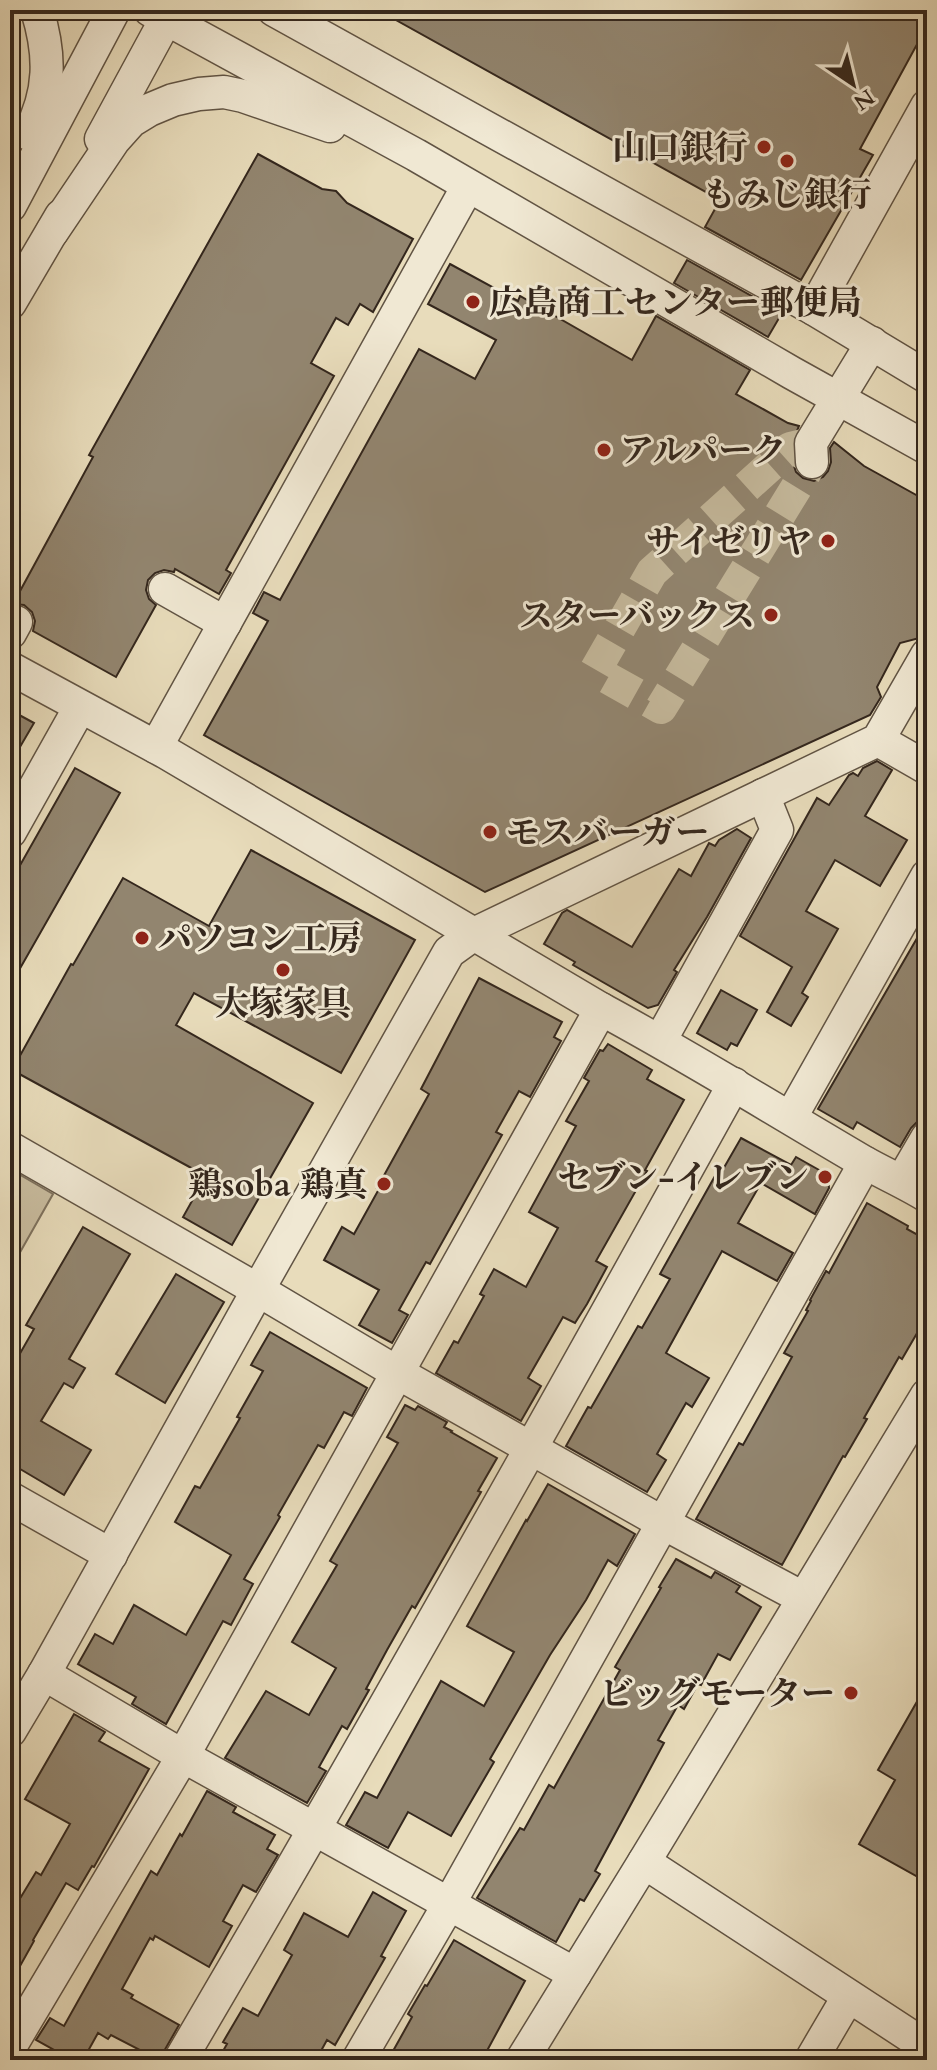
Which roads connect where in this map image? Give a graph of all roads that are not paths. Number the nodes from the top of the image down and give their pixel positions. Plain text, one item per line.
1 (37, 10) edge
2 (114, 10) edge
3 (274, 10) edge
4 (316, 10) edge
5 (162, 13) edge
6 (407, 83) junction
7 (927, 106) edge
8 (416, 155) junction
9 (10, 168) edge
10 (468, 186) junction
11 (10, 206) edge
12 (52, 232) junction
13 (10, 303) edge
14 (814, 309) junction
15 (872, 343) junction
16 (927, 377) edge
17 (839, 399) junction
18 (927, 448) edge
19 (812, 452) tunnel mouth
20 (165, 589) dead end
21 (225, 623) junction
22 (927, 655) edge
23 (10, 668) edge
24 (80, 707) junction
25 (878, 740) junction
26 (156, 747) junction
27 (927, 768) edge
28 (763, 795) junction
29 (10, 832) edge
30 (927, 876) edge
31 (474, 934) junction
32 (601, 1009) junction
33 (660, 1041) junction
34 (734, 1084) junction
35 (791, 1117) junction
36 (927, 1138) edge
37 (10, 1148) edge
38 (865, 1163) junction
39 (915, 1188) edge
40 (258, 1290) junction
41 (398, 1373) junction
42 (927, 1395) edge
43 (532, 1449) junction
44 (10, 1498) edge
45 (663, 1523) junction
46 (111, 1555) junction
47 (803, 1598) junction
48 (44, 1674) junction
49 (10, 1731) edge
50 (183, 1756) junction
51 (316, 1829) junction
52 (644, 1862) junction
53 (449, 1904) junction
54 (575, 1974) junction
55 (848, 1997) junction
56 (10, 2047) edge
57 (927, 2047) edge
58 (180, 2060) edge
59 (358, 2060) edge
60 (522, 2060) edge
61 (811, 2060) edge

1 - 9 street
2 - 11 street
3 - 6 street
4 - 6 street
5 - 8 street
5 - 12 street
6 - 14 street
7 - 14 street
8 - 10 street
8 - 12 street
10 - 17 street
10 - 21 street
12 - 13 street
14 - 15 street
15 - 16 street
15 - 17 street
17 - 18 street
17 - 19 street
20 - 21 street
21 - 26 street
22 - 25 street
23 - 24 street
24 - 26 street
24 - 29 street
25 - 27 street
25 - 28 street
26 - 31 street
28 - 31 street
28 - 33 street
30 - 35 street
31 - 32 street
31 - 40 street
32 - 33 street
32 - 41 street
33 - 34 street
34 - 35 street
34 - 43 street
35 - 38 street
36 - 39 street
37 - 40 street
38 - 39 street
38 - 45 street
40 - 41 street
40 - 46 street
41 - 43 street
41 - 50 street
42 - 47 street
43 - 45 street
43 - 51 street
44 - 46 street
45 - 47 street
45 - 53 street
46 - 48 street
47 - 52 street
48 - 49 street
48 - 50 street
50 - 51 street
50 - 56 street
51 - 53 street
51 - 58 street
52 - 54 street
52 - 55 street
53 - 54 street
53 - 59 street
54 - 60 street
55 - 57 street
55 - 61 street

